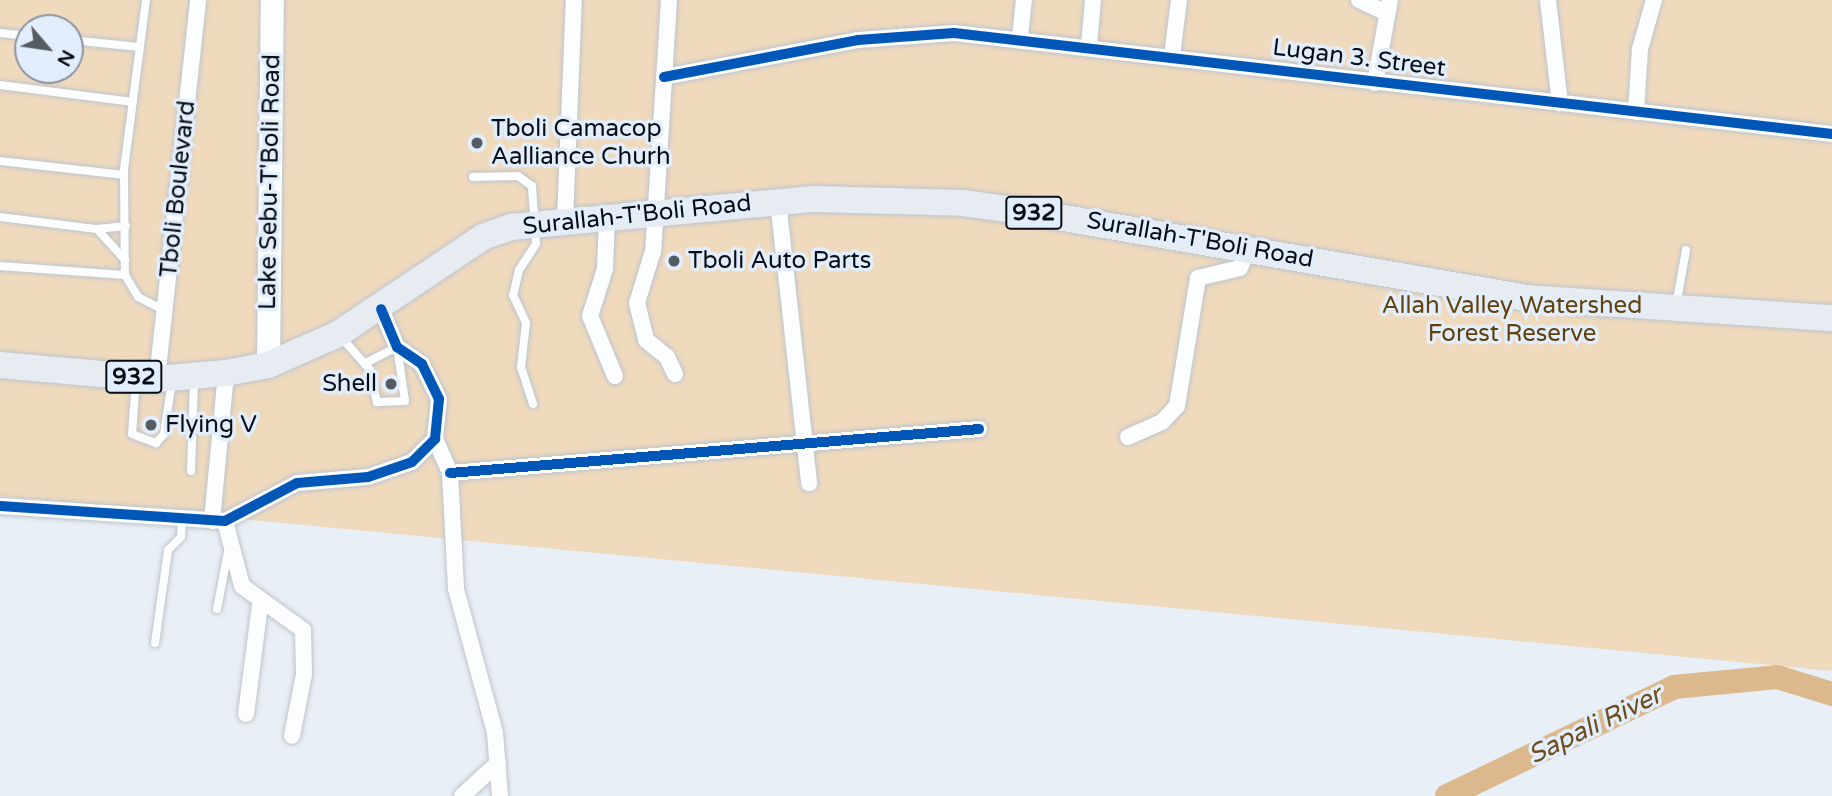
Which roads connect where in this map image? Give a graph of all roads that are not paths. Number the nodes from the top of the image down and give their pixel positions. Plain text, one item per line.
1 (145, 0) edge
2 (198, 0) edge
3 (272, 0) edge
4 (574, 0) edge
5 (669, 0) edge
6 (1024, 0) edge
7 (1093, 0) edge
8 (1179, 0) edge
9 (1359, 0) edge
10 (1548, 0) edge
11 (1654, 0) edge
12 (1387, 6) edge
13 (1020, 37) junction
14 (84, 41) edge
15 (1089, 45) junction
16 (140, 47) junction
17 (1172, 55) junction
18 (664, 77) junction
19 (1375, 83) junction
20 (0, 85) edge
21 (133, 102) junction
22 (1560, 103) junction
23 (1636, 112) junction
24 (1832, 134) edge
25 (0, 161) edge
26 (124, 175) junction
27 (473, 177) dead end
28 (778, 201) junction
29 (657, 210) junction
30 (607, 215) junction
31 (0, 217) edge
32 (565, 220) junction
33 (534, 224) junction
34 (126, 226) junction
35 (97, 229) junction
36 (1248, 248) junction
37 (1686, 250) dead end
38 (125, 260) junction
39 (0, 267) edge
40 (125, 275) junction
41 (381, 309) junction
42 (165, 311) junction
43 (1675, 312) junction
44 (1832, 318) edge
45 (338, 334) junction
46 (397, 347) junction
47 (366, 363) junction
48 (0, 365) edge
49 (268, 365) junction
50 (226, 373) junction
51 (675, 374) dead end
52 (615, 376) dead end
53 (165, 378) junction
54 (533, 404) dead end
55 (979, 429) dead end
56 (1128, 437) dead end
57 (435, 439) junction
58 (805, 439) junction
59 (191, 471) dead end
60 (450, 473) junction
61 (809, 483) dead end
62 (0, 506) edge
63 (182, 519) junction
64 (219, 521) junction
65 (229, 552) junction
66 (260, 604) junction
67 (217, 609) dead end
68 (155, 643) dead end
69 (246, 714) dead end
70 (292, 736) dead end
71 (498, 763) junction
72 (462, 796) edge
73 (500, 796) edge

1 - 16 lane
2 - 42 street, Tboli Boulevard
3 - 49 main road, Lake Sebu-T'Boli Road
4 - 32 street
5 - 18 street
6 - 13 street
7 - 15 street
8 - 17 street
9 - 12 street
10 - 22 street
11 - 23 street
12 - 19 street
13 - 15 street, Lugan 3. Street
13 - 18 street, Lugan 3. Street
14 - 16 lane
15 - 17 street, Lugan 3. Street
16 - 21 lane
17 - 19 street, Lugan 3. Street
18 - 29 street
19 - 22 street, Lugan 3. Street
20 - 21 lane
21 - 26 lane
22 - 23 street, Lugan 3. Street
23 - 24 street, Lugan 3. Street
25 - 26 lane
26 - 34 lane
27 - 33 lane
28 - 29 main road, Surallah-T'Boli Road / 932
28 - 36 main road, Surallah-T'Boli Road / 932
28 - 58 street
29 - 30 main road, Surallah-T'Boli Road / 932
29 - 51 street
30 - 32 main road, Surallah-T'Boli Road / 932
30 - 52 street
31 - 35 lane
32 - 33 main road, Surallah-T'Boli Road / 932
33 - 41 main road, Surallah-T'Boli Road / 932
33 - 54 lane
34 - 35 lane
34 - 38 lane
35 - 38 lane
36 - 43 main road, Surallah-T'Boli Road / 932
36 - 56 street
37 - 43 lane
38 - 40 lane
39 - 40 lane
40 - 42 lane
41 - 45 main road, Surallah-T'Boli Road / 932
41 - 46 street
42 - 53 street, Tboli Boulevard
43 - 44 main road, Surallah-T'Boli Road / 932
45 - 47 lane
45 - 49 main road, Surallah-T'Boli Road / 932
46 - 47 lane
46 - 47 lane
46 - 57 street
48 - 53 main road, 932
49 - 50 main road, 932
50 - 53 main road, 932
50 - 64 street
53 - 53 lane
53 - 59 lane
55 - 58 street
57 - 60 street
57 - 64 street
58 - 60 street
58 - 61 street
60 - 71 street
62 - 63 street
63 - 64 street
63 - 68 lane
64 - 65 street
65 - 66 street
65 - 67 lane
66 - 69 street
66 - 70 street
71 - 72 street
71 - 73 street

